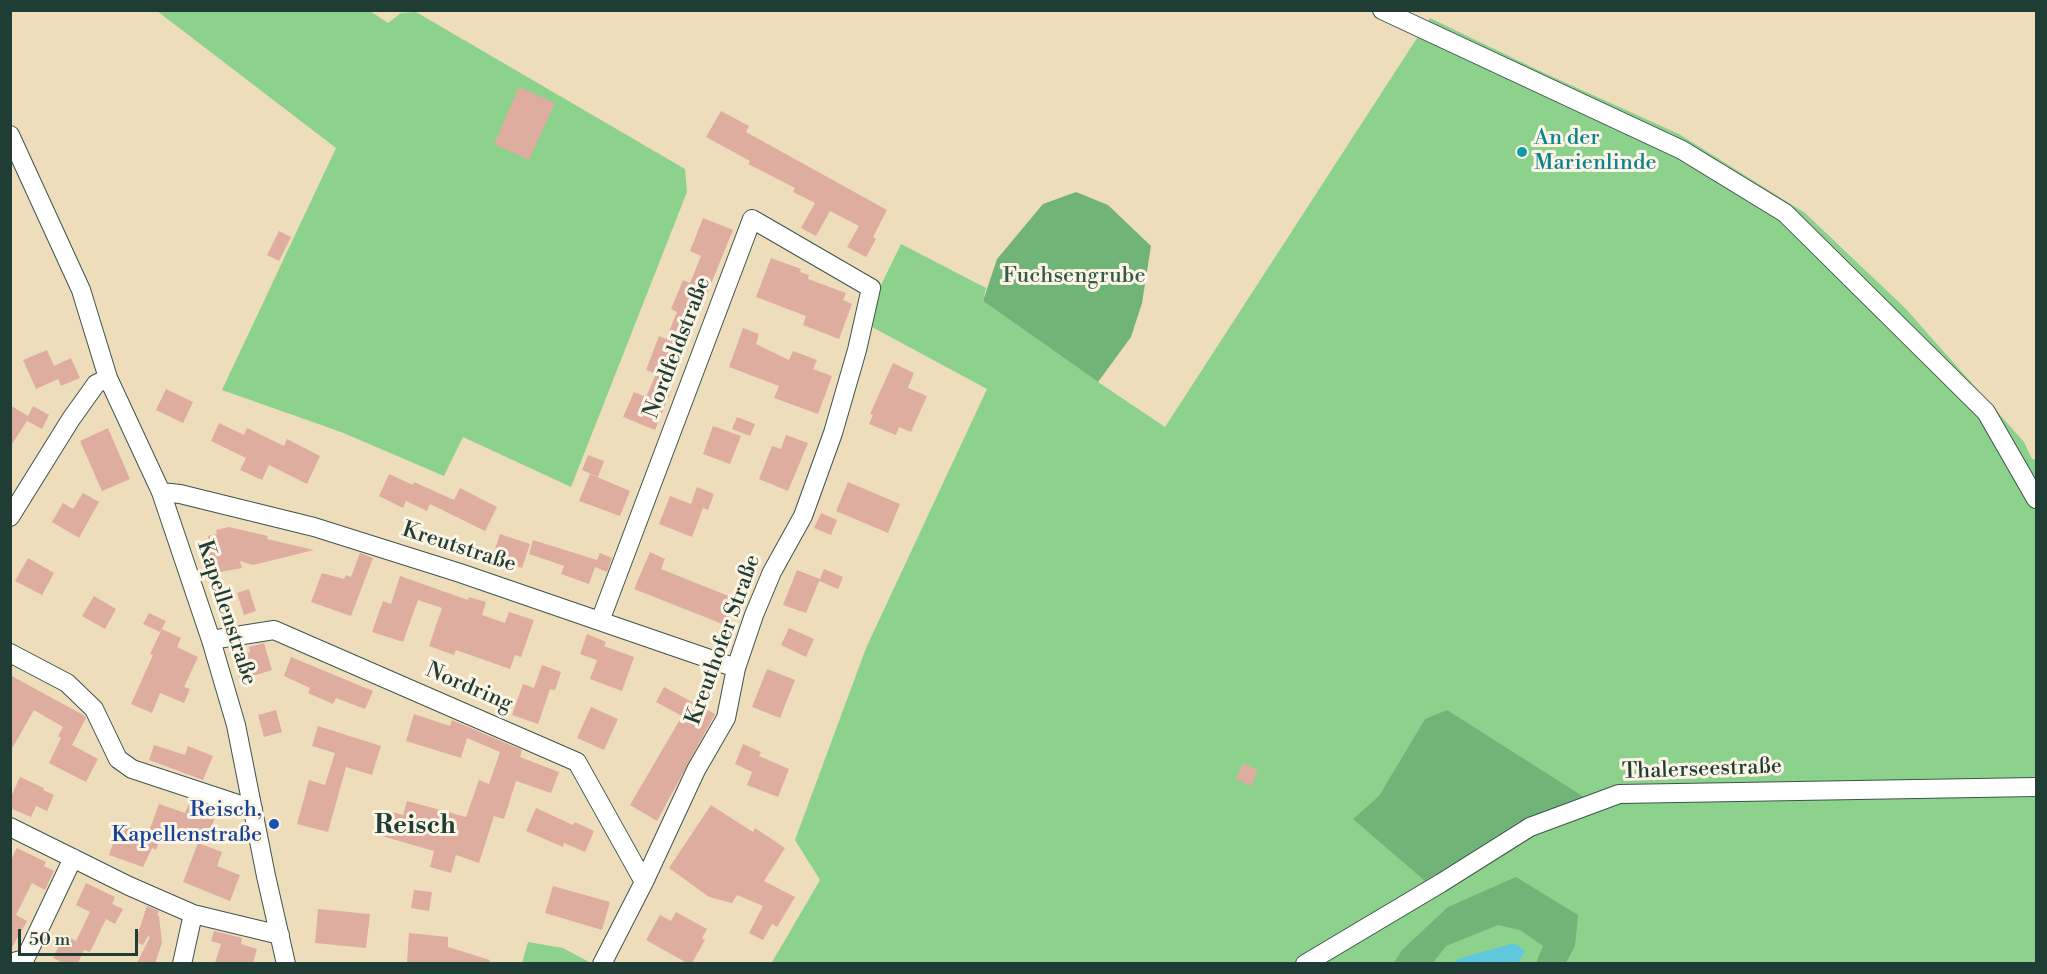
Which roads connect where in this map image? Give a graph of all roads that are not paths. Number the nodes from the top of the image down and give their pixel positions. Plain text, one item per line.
1 (1382, 10) edge
2 (10, 135) edge
3 (871, 288) joint
4 (108, 378) junction
5 (161, 492) junction
6 (2037, 498) edge
7 (10, 517) edge
8 (600, 621) junction
9 (211, 640) junction
10 (10, 653) edge
11 (736, 668) junction
12 (2037, 787) edge
13 (253, 809) junction
14 (10, 827) edge
15 (73, 858) junction
16 (644, 882) junction
17 (193, 914) junction
18 (280, 935) junction
19 (10, 963) edge
20 (182, 963) edge
21 (286, 963) edge
22 (602, 963) edge
23 (1305, 963) edge

1 - 6 street
2 - 4 street, Kapellenstraße
3 - 8 street, Nordfeldstraße
3 - 11 street, Kreuthofer Straße
4 - 5 street, Kapellenstraße
4 - 7 street
5 - 8 street, Kreutstraße
5 - 9 street, Kapellenstraße
8 - 11 street, Kreutstraße
9 - 13 street, Kapellenstraße
9 - 16 street, Nordring
10 - 13 street
11 - 16 street, Kreuthofer Straße
12 - 23 street, Thalerseestraße
13 - 18 street, Kapellenstraße
14 - 15 street
15 - 17 street
15 - 19 street
16 - 22 street, Kreuthofer Straße
17 - 18 street
17 - 20 street
18 - 21 street, Kapellenstraße

